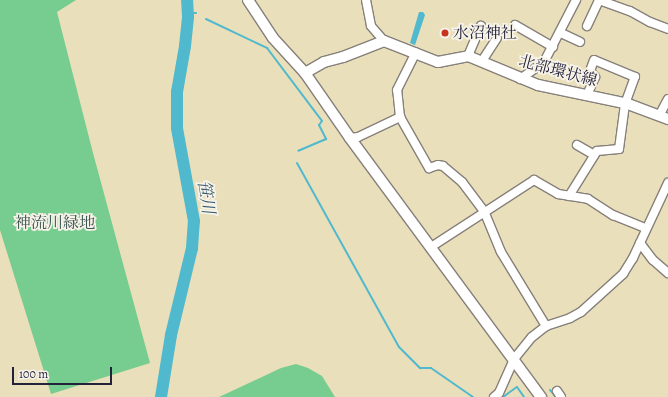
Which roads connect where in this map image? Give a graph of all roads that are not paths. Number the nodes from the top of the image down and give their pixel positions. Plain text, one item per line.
1 (248, 0) edge
2 (366, 0) edge
3 (576, 0) edge
4 (599, 0) edge
5 (515, 25) dead end
6 (481, 26) dead end
7 (587, 26) dead end
8 (668, 28) edge
9 (561, 33) junction
10 (497, 38) dead end
11 (384, 42) junction
12 (580, 42) dead end
13 (553, 47) junction
14 (416, 52) junction
15 (468, 56) junction
16 (482, 61) junction
17 (305, 73) junction
18 (520, 79) junction
19 (587, 95) junction
20 (668, 99) edge
21 (625, 104) junction
22 (400, 117) junction
23 (663, 118) edge
24 (350, 138) junction
25 (577, 145) dead end
26 (594, 155) junction
27 (668, 183) edge
28 (568, 196) junction
29 (484, 211) junction
30 (646, 228) junction
31 (640, 243) junction
32 (431, 247) junction
33 (668, 273) edge
34 (546, 326) junction
35 (514, 359) junction
36 (494, 397) edge
37 (542, 397) edge

1 - 17 street
2 - 11 street
3 - 9 street
4 - 7 street
4 - 8 street
5 - 13 street
6 - 15 street
9 - 12 street
9 - 13 street
10 - 16 street
11 - 14 street
11 - 17 street
13 - 18 street
14 - 15 street
14 - 22 street
15 - 16 street, 北部環状線
16 - 18 street, 北部環状線
17 - 24 street
18 - 19 street, 北部環状線
19 - 21 street, 北部環状線
19 - 21 street
20 - 23 street
21 - 23 street, 北部環状線
21 - 26 street
22 - 24 street
22 - 29 street
24 - 32 street
25 - 26 street
26 - 28 street
27 - 30 street
28 - 29 street
28 - 30 street
29 - 32 street
29 - 34 street
30 - 31 street
31 - 33 street
31 - 34 street
32 - 35 street
34 - 35 street
35 - 36 street
35 - 37 street

